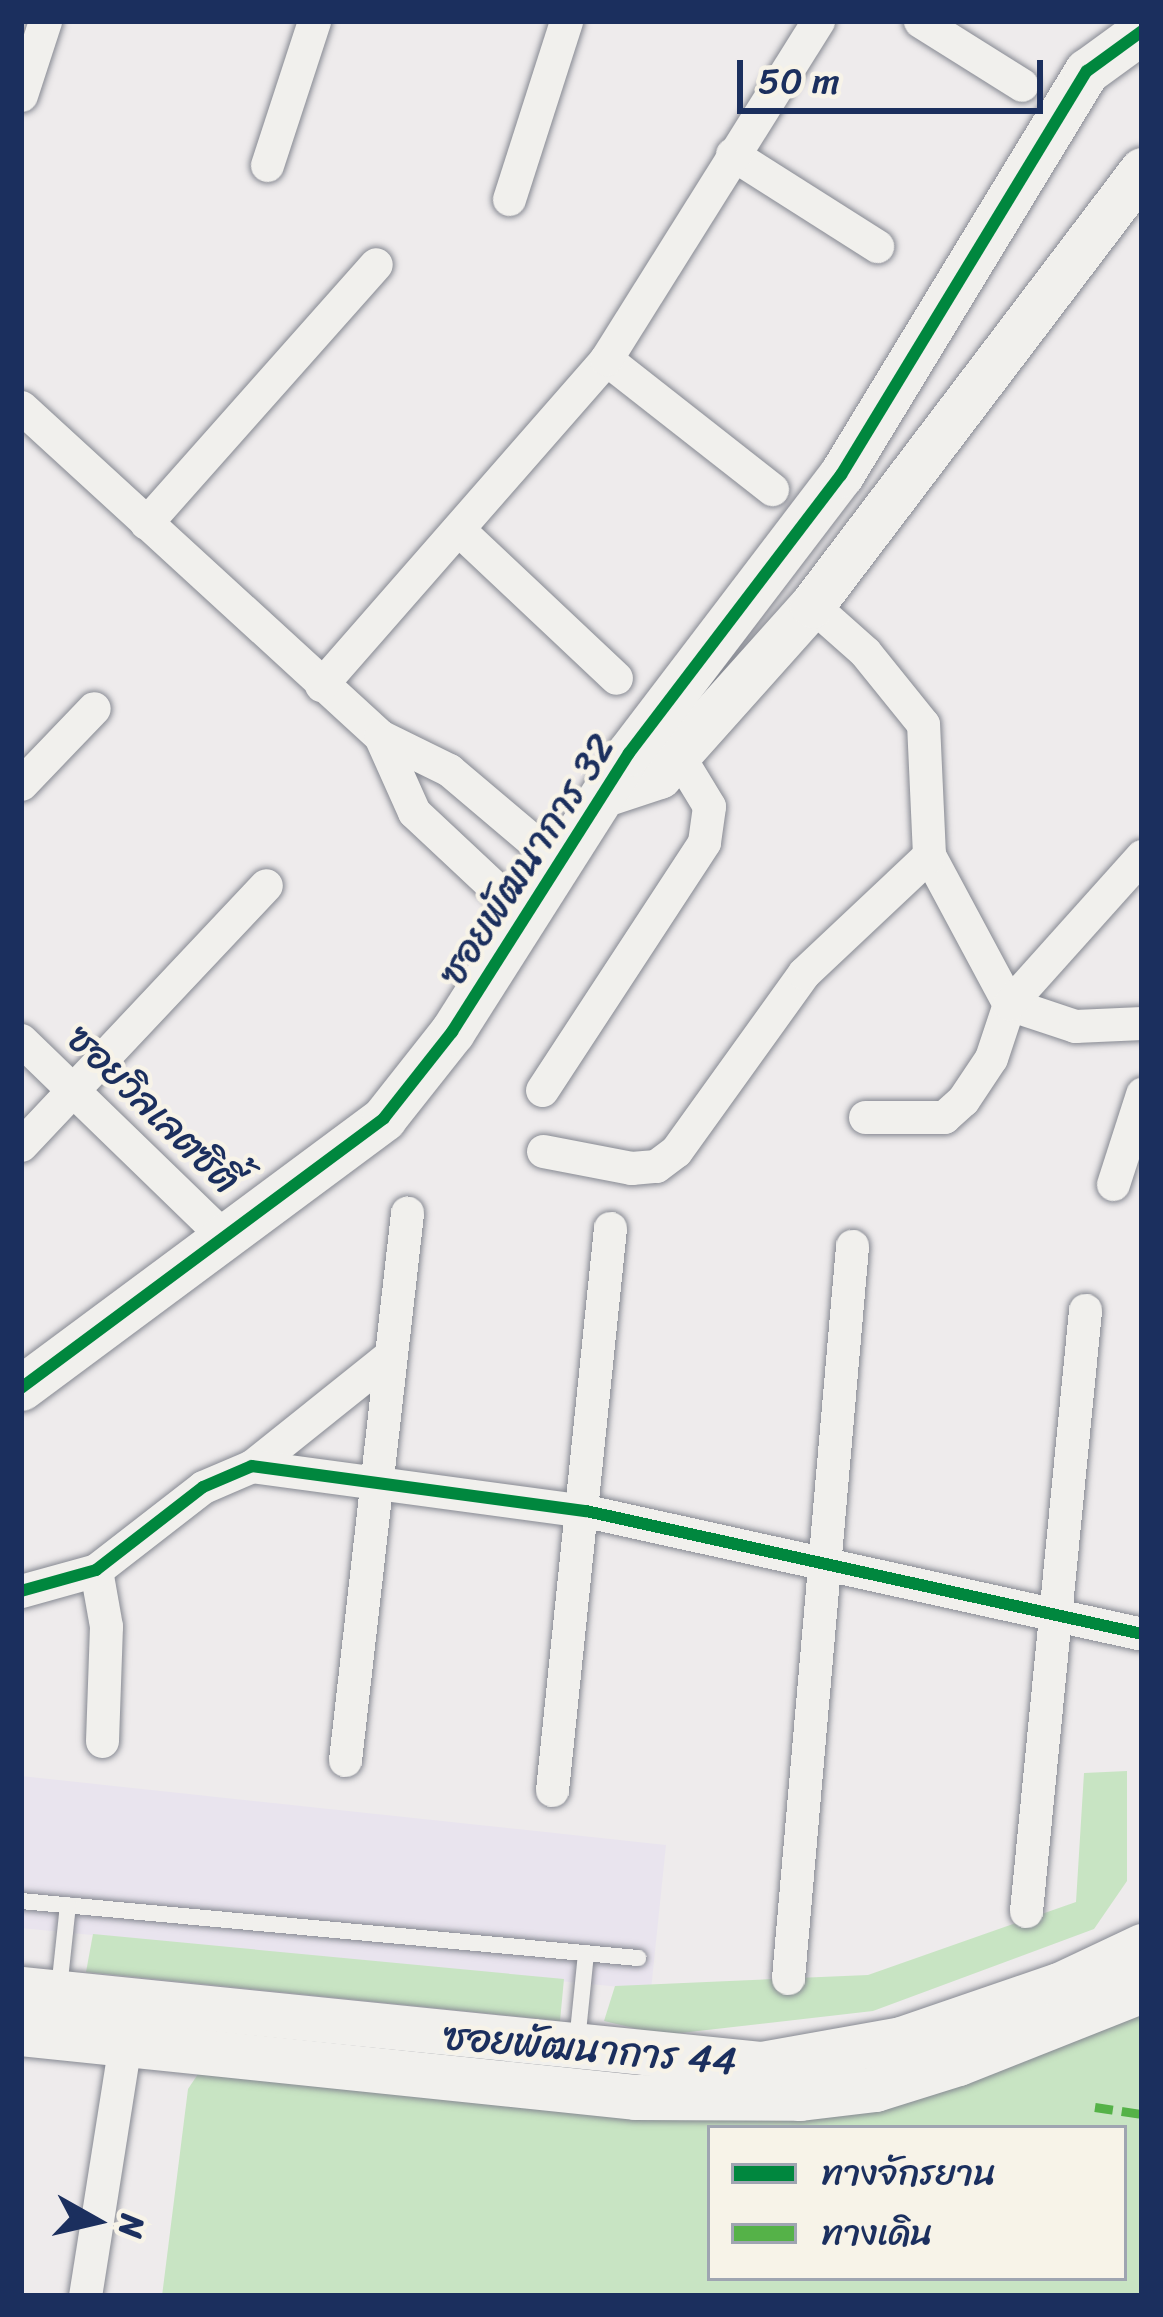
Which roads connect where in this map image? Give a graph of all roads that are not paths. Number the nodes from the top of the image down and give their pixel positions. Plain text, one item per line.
1 (45, 21) edge
2 (314, 21) edge
3 (566, 21) edge
4 (818, 21) edge
5 (920, 21) edge
6 (1142, 31) edge
7 (1022, 85) dead end
8 (21, 95) edge
9 (733, 154) junction
10 (267, 165) dead end
11 (1142, 170) edge
12 (509, 200) dead end
13 (877, 246) dead end
14 (376, 264) dead end
15 (606, 359) junction
16 (21, 407) edge
17 (772, 489) dead end
18 (146, 523) junction
19 (458, 529) junction
20 (812, 604) junction
21 (616, 678) dead end
22 (321, 686) junction
23 (94, 708) dead end
24 (380, 736) junction
25 (678, 755) junction
26 (21, 784) edge
27 (611, 792) junction
28 (929, 855) junction
29 (1142, 856) edge
30 (558, 862) junction
31 (266, 885) dead end
32 (524, 915) junction
33 (1009, 1004) junction
34 (1142, 1023) edge
35 (21, 1040) edge
36 (73, 1090) junction
37 (542, 1090) dead end
38 (1142, 1094) edge
39 (865, 1117) dead end
40 (21, 1145) edge
41 (543, 1151) dead end
42 (1113, 1184) dead end
43 (407, 1213) dead end
44 (610, 1228) dead end
45 (226, 1239) junction
46 (852, 1246) dead end
47 (1085, 1310) dead end
48 (387, 1358) junction
49 (25, 1378) edge
50 (252, 1466) junction
51 (376, 1486) junction
52 (586, 1511) junction
53 (824, 1565) junction
54 (96, 1570) junction
55 (21, 1591) edge
56 (1055, 1615) junction
57 (1142, 1634) edge
58 (102, 1741) dead end
59 (345, 1760) dead end
60 (552, 1790) dead end
61 (21, 1901) edge
62 (68, 1905) junction
63 (1026, 1911) dead end
64 (1142, 1946) edge
65 (586, 1953) junction
66 (638, 1958) dead end
67 (788, 1978) dead end
68 (1142, 1990) edge
69 (40, 1992) edge
70 (135, 2004) junction
71 (21, 2033) edge
72 (577, 2047) junction
73 (122, 2048) junction
74 (85, 2296) edge

1 - 8 street
2 - 10 street
3 - 12 street
4 - 9 street
5 - 7 street
6 - 27 street, ซอยพัฒนาการ 32
9 - 13 street
9 - 15 street
11 - 20 street, ซอยพัฒนาการ 32
14 - 18 street
15 - 17 street
15 - 19 street
16 - 18 street
18 - 22 street
19 - 21 street
19 - 22 street
20 - 25 street, ซอยพัฒนาการ 32
20 - 28 street
22 - 24 street
23 - 26 street
24 - 30 street
24 - 32 street
25 - 27 street, ซอยพัฒนาการ 32
25 - 37 street
27 - 30 street, ซอยพัฒนาการ 32
28 - 33 street
28 - 41 street
29 - 33 street
30 - 32 street, ซอยพัฒนาการ 32
31 - 36 street
32 - 45 street, ซอยพัฒนาการ 32
33 - 34 street
33 - 39 street
35 - 36 street, ซอยวิลเลตซิตี้
36 - 40 street
36 - 45 street, ซอยวิลเลตซิตี้
38 - 42 street
43 - 48 street
44 - 52 street
45 - 49 street, ซอยพัฒนาการ 32
46 - 53 street
47 - 56 street
48 - 50 street
48 - 51 street
50 - 51 street
50 - 54 street
51 - 52 street
51 - 59 street
52 - 53 street
52 - 60 street
53 - 56 street
53 - 67 street
54 - 55 street
54 - 58 street
56 - 57 street
56 - 63 street
61 - 62 lane
62 - 65 lane
62 - 69 lane
64 - 72 street, ซอยพัฒนาการ 44
65 - 66 lane
65 - 72 lane
68 - 73 street, ซอยพัฒนาการ 44
69 - 70 street, ซอยพัฒนาการ 44
70 - 72 street, ซอยพัฒนาการ 44
70 - 73 street
71 - 73 street, ซอยพัฒนาการ 44
73 - 74 street

